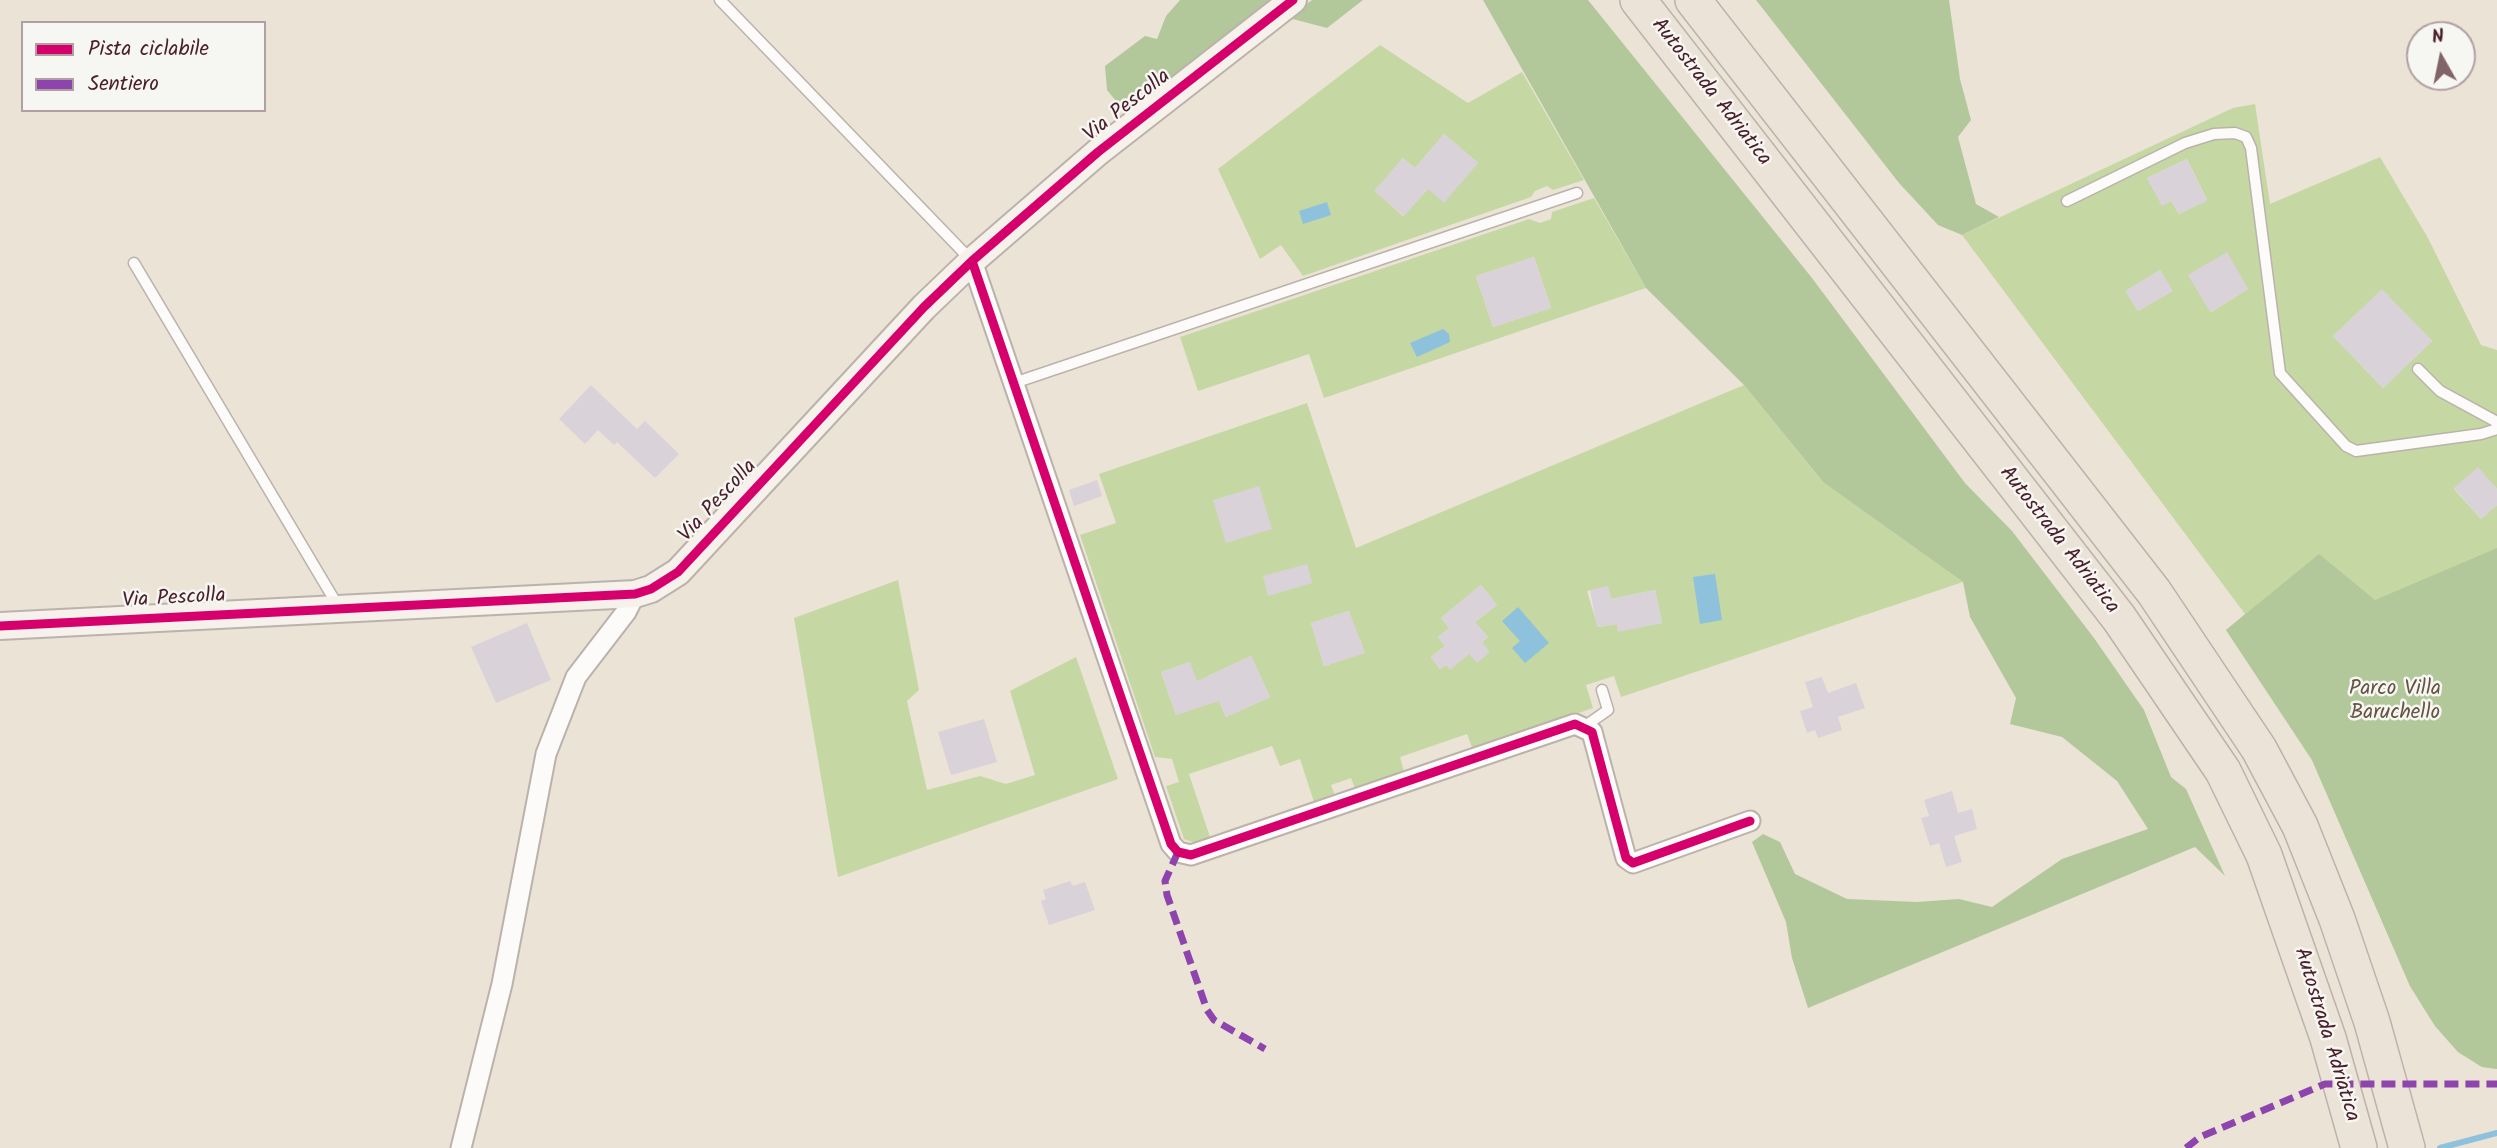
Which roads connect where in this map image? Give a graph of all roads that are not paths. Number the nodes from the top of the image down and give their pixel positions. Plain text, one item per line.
1 (720, 0) edge
2 (1293, 0) edge
3 (1638, 0) edge
4 (1693, 0) edge
5 (1577, 193) dead end
6 (2067, 201) dead end
7 (972, 261) junction
8 (134, 263) dead end
9 (2418, 369) dead end
10 (1014, 383) junction
11 (2497, 422) edge
12 (2497, 429) edge
13 (635, 594) junction
14 (340, 610) junction
15 (0, 626) edge
16 (1602, 690) dead end
17 (1584, 726) junction
18 (1750, 821) dead end
19 (461, 1148) edge
20 (2359, 1148) edge
21 (2407, 1148) edge

1 - 7 lane
2 - 7 street, Via Pescolla
3 - 20 highway, Autostrada Adriatica
4 - 21 highway, Autostrada Adriatica
5 - 10 lane
6 - 12 lane
7 - 10 street
7 - 13 street, Via Pescolla
8 - 14 lane
9 - 11 lane
10 - 17 street
13 - 14 street, Via Pescolla
13 - 19 street
14 - 15 street, Via Pescolla
16 - 17 lane
17 - 18 street

